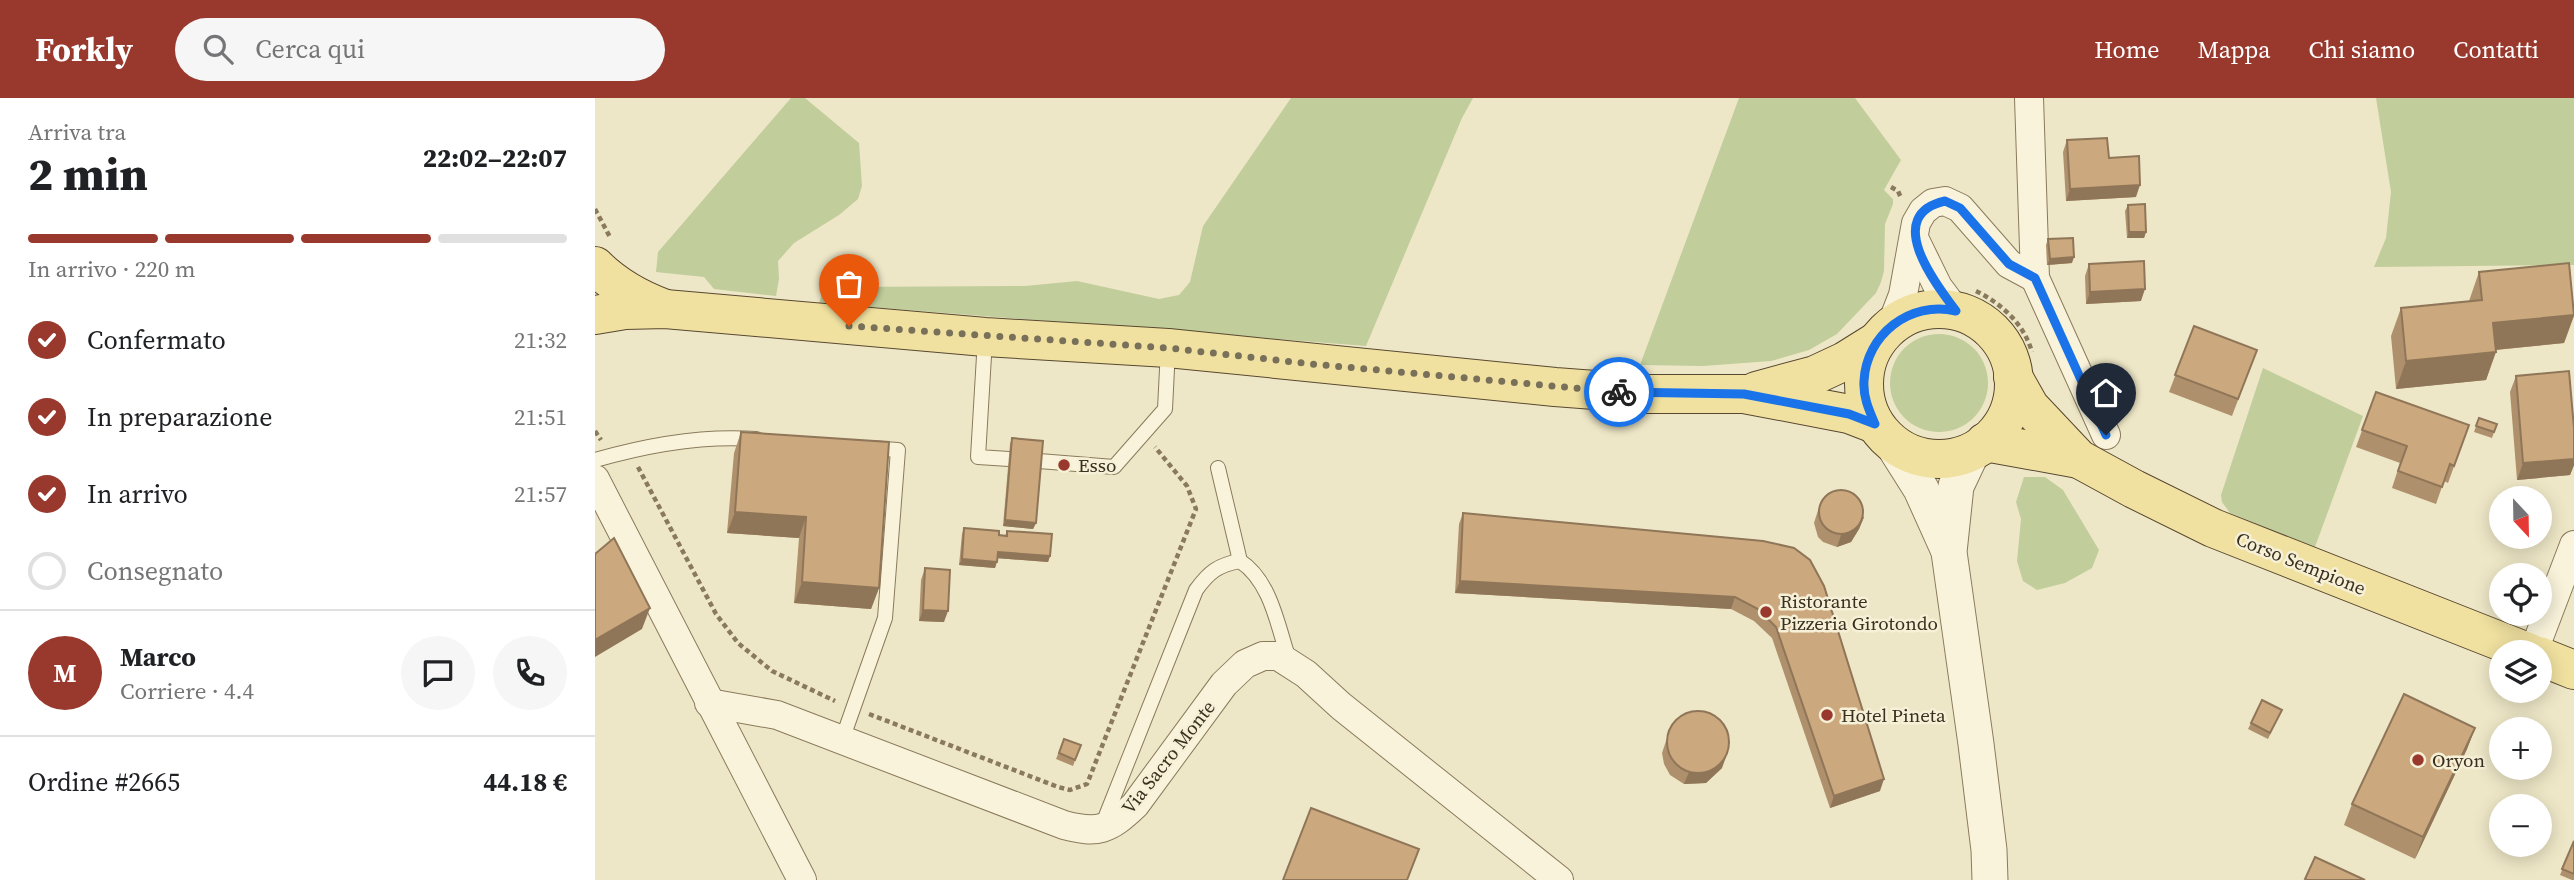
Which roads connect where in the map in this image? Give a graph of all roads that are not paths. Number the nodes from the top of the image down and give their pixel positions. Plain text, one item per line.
1 (2029, 98) edge
2 (1914, 238) junction
3 (595, 266) edge
4 (2035, 278) junction
5 (664, 309) junction
6 (1956, 311) junction
7 (595, 315) edge
8 (1884, 334) junction
9 (985, 337) junction
10 (1168, 348) junction
11 (2013, 377) junction
12 (1744, 394) junction
13 (1883, 433) junction
14 (777, 441) edge
15 (1979, 446) junction
16 (858, 447) edge
17 (2093, 447) junction
18 (1009, 459) edge
19 (595, 460) edge
20 (1039, 461) edge
21 (1218, 468) dead end
22 (595, 479) edge
23 (2574, 545) edge
24 (1949, 552) junction
25 (1240, 561) junction
26 (2498, 640) edge
27 (2536, 640) edge
28 (2552, 661) edge
29 (1289, 662) junction
30 (2574, 670) edge
31 (709, 703) junction
32 (842, 740) junction
33 (1100, 830) junction
34 (801, 880) edge
35 (1559, 880) edge
36 (1990, 880) edge

1 - 4 street
2 - 4 street
2 - 6 street
2 - 8 street
3 - 5 main road
4 - 17 street
5 - 7 main road
5 - 9 main road
6 - 8 main road
6 - 11 main road
8 - 12 main road
8 - 13 main road
9 - 10 main road
9 - 18 lane
10 - 12 main road
10 - 20 lane
11 - 15 main road
11 - 17 main road, Corso Sempione
12 - 13 main road
13 - 15 main road
13 - 24 street
14 - 19 lane
15 - 17 main road, Corso Sempione
15 - 24 street
16 - 32 lane
17 - 26 main road, Corso Sempione
21 - 25 lane
22 - 31 street
23 - 27 street
24 - 36 street
25 - 29 lane
25 - 33 lane
28 - 30 main road
29 - 33 street, Via Sacro Monte
29 - 35 street
31 - 32 street
31 - 34 street
32 - 33 street

